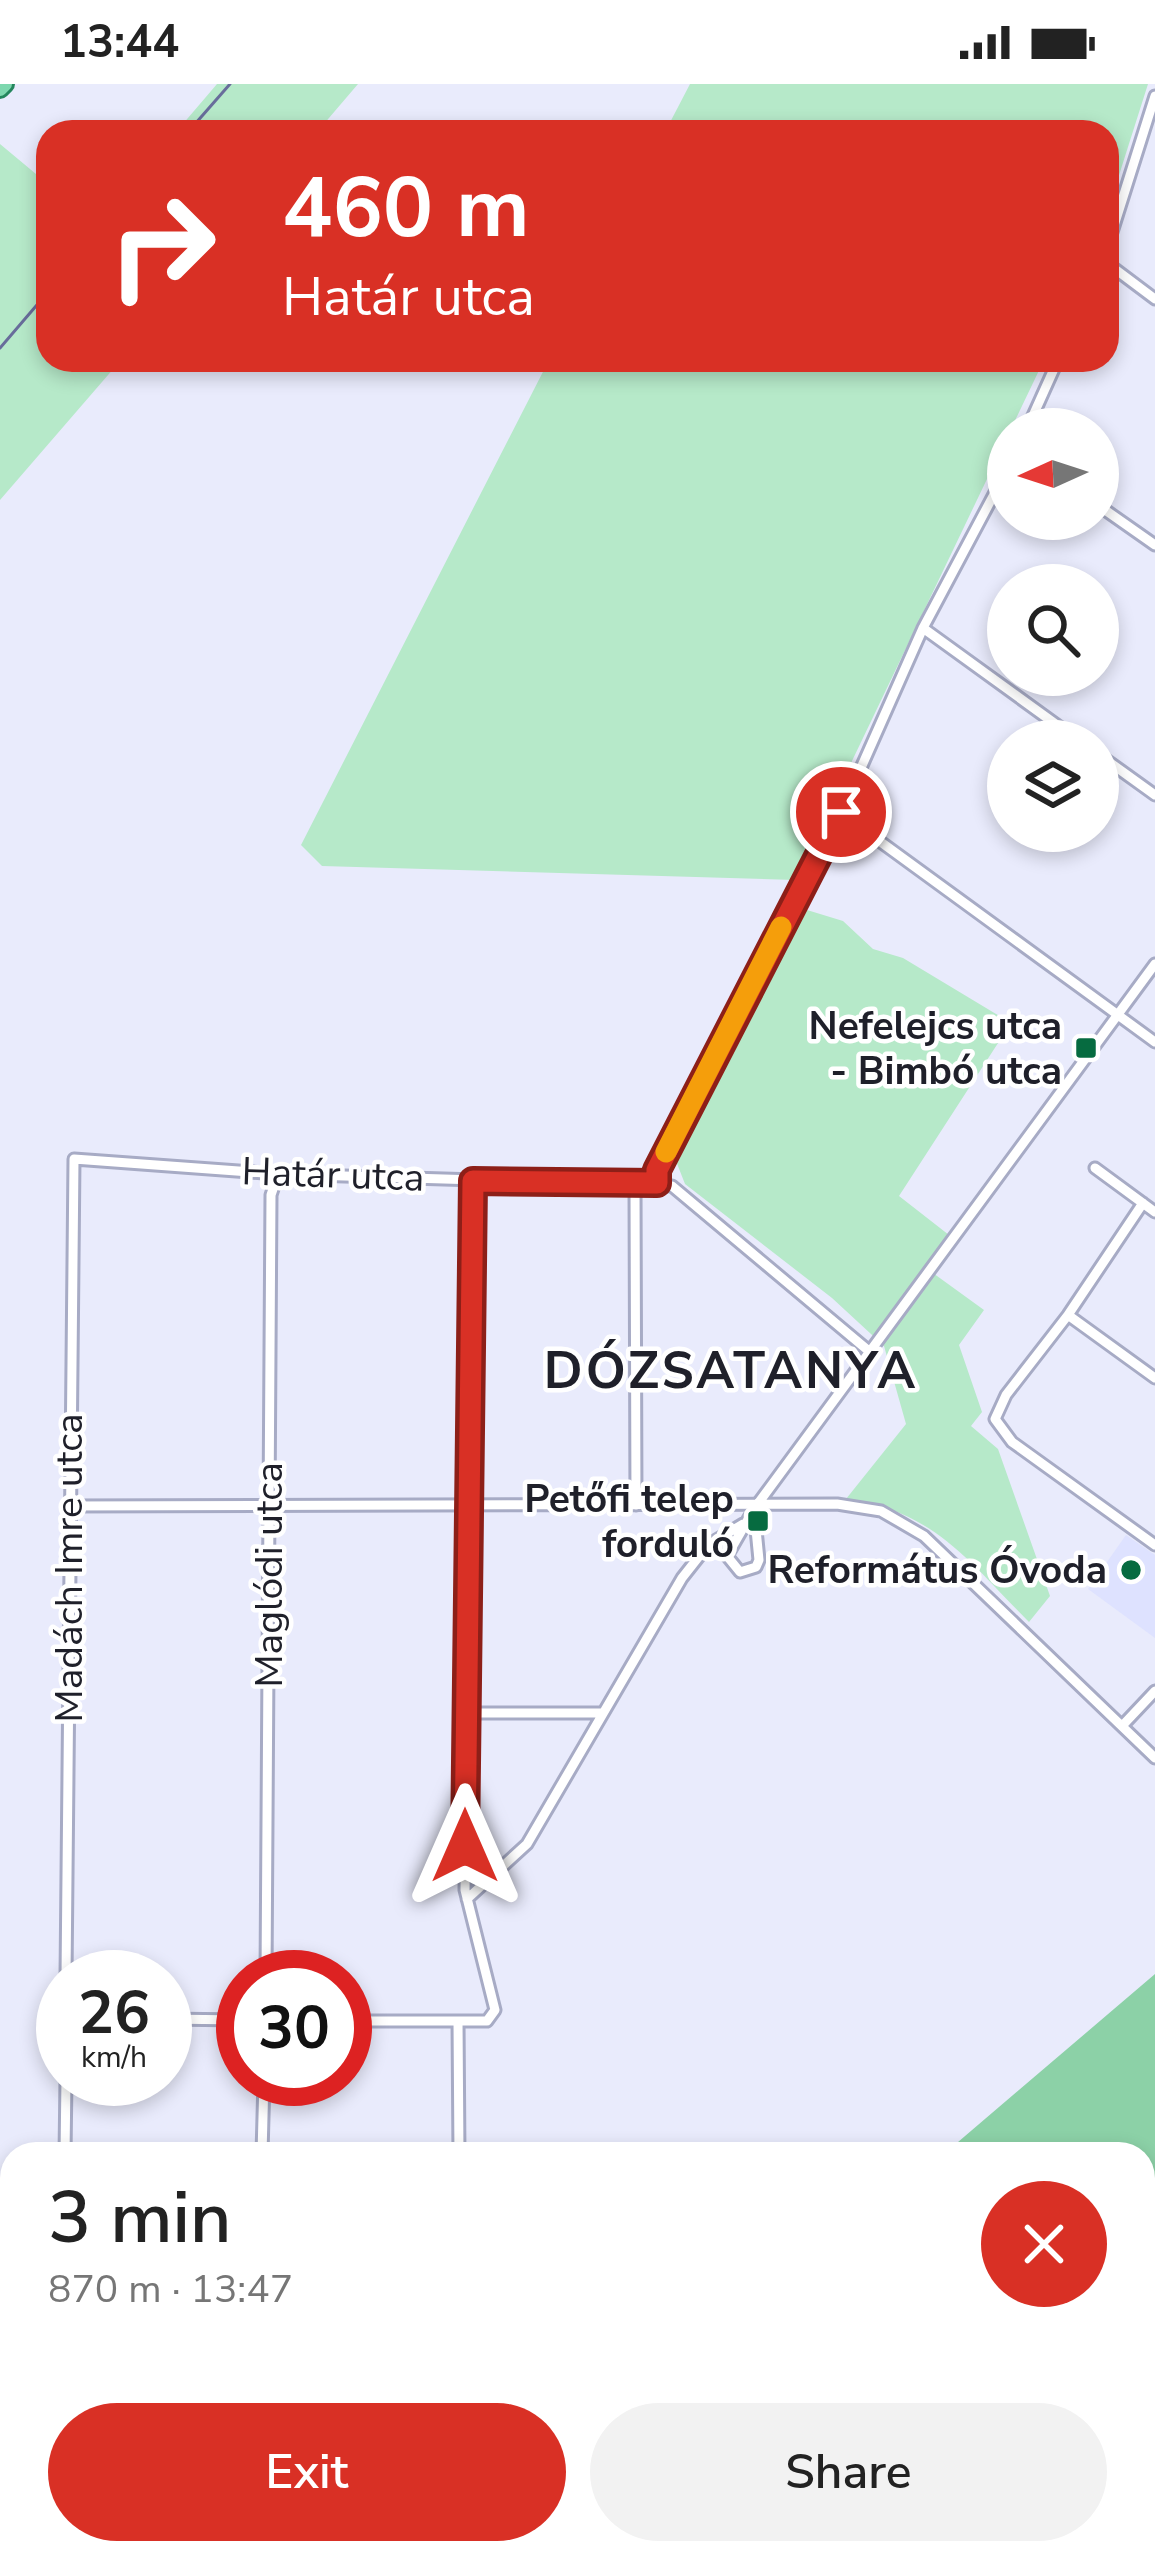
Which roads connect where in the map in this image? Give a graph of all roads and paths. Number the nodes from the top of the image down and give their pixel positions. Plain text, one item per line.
1 (1155, 95) edge
2 (1119, 210) edge
3 (1119, 272) edge
4 (1155, 299) edge
5 (1053, 372) edge
6 (1036, 408) edge
7 (987, 506) edge
8 (1119, 520) edge
9 (1155, 545) edge
10 (922, 628) junction
11 (1050, 720) edge
12 (1119, 769) edge
13 (1155, 796) edge
14 (841, 812) junction
15 (1155, 964) edge
16 (1117, 1015) junction
17 (1155, 1042) edge
18 (74, 1159) joint
19 (1095, 1168) dead end
20 (278, 1174) junction
21 (473, 1181) junction
22 (657, 1183) junction
23 (635, 1186) junction
24 (1143, 1203) junction
25 (1155, 1212) edge
26 (1068, 1316) junction
27 (870, 1352) junction
28 (1155, 1378) edge
29 (270, 1503) junction
30 (636, 1504) junction
31 (69, 1506) junction
32 (465, 1506) junction
33 (756, 1508) junction
34 (746, 1521) junction
35 (1155, 1545) edge
36 (1155, 1691) edge
37 (465, 1713) junction
38 (600, 1713) junction
39 (1122, 1726) junction
40 (1155, 1758) edge
41 (467, 1899) junction
42 (67, 1950) edge
43 (266, 1950) edge
44 (372, 2020) edge
45 (458, 2021) junction
46 (66, 2106) edge
47 (263, 2106) edge
48 (65, 2142) edge
49 (262, 2142) edge
50 (459, 2142) edge

1 - 2 street
3 - 4 street
5 - 6 street
7 - 10 street
8 - 9 street
10 - 11 street
10 - 14 street
12 - 13 street
14 - 16 street
14 - 22 street
15 - 16 street
16 - 17 street
16 - 27 street
18 - 20 street, Határ utca
18 - 31 street, Madách Imre utca
19 - 24 street
20 - 21 street, Határ utca
20 - 29 street, Maglódi utca
21 - 23 street, Határ utca
21 - 32 street
22 - 23 street, Határ utca
22 - 27 street
23 - 30 street
24 - 25 street
24 - 26 street
26 - 28 street
26 - 35 street
27 - 33 street
29 - 31 street
29 - 32 street
29 - 43 street, Maglódi utca
30 - 32 street
30 - 33 street
31 - 42 street, Madách Imre utca
32 - 37 street
33 - 34 street
33 - 34 street
33 - 39 street
34 - 38 street
36 - 39 street
37 - 38 street
37 - 41 street
38 - 41 street
39 - 40 street
41 - 45 street
44 - 45 street
45 - 50 street
46 - 48 street
47 - 49 street

